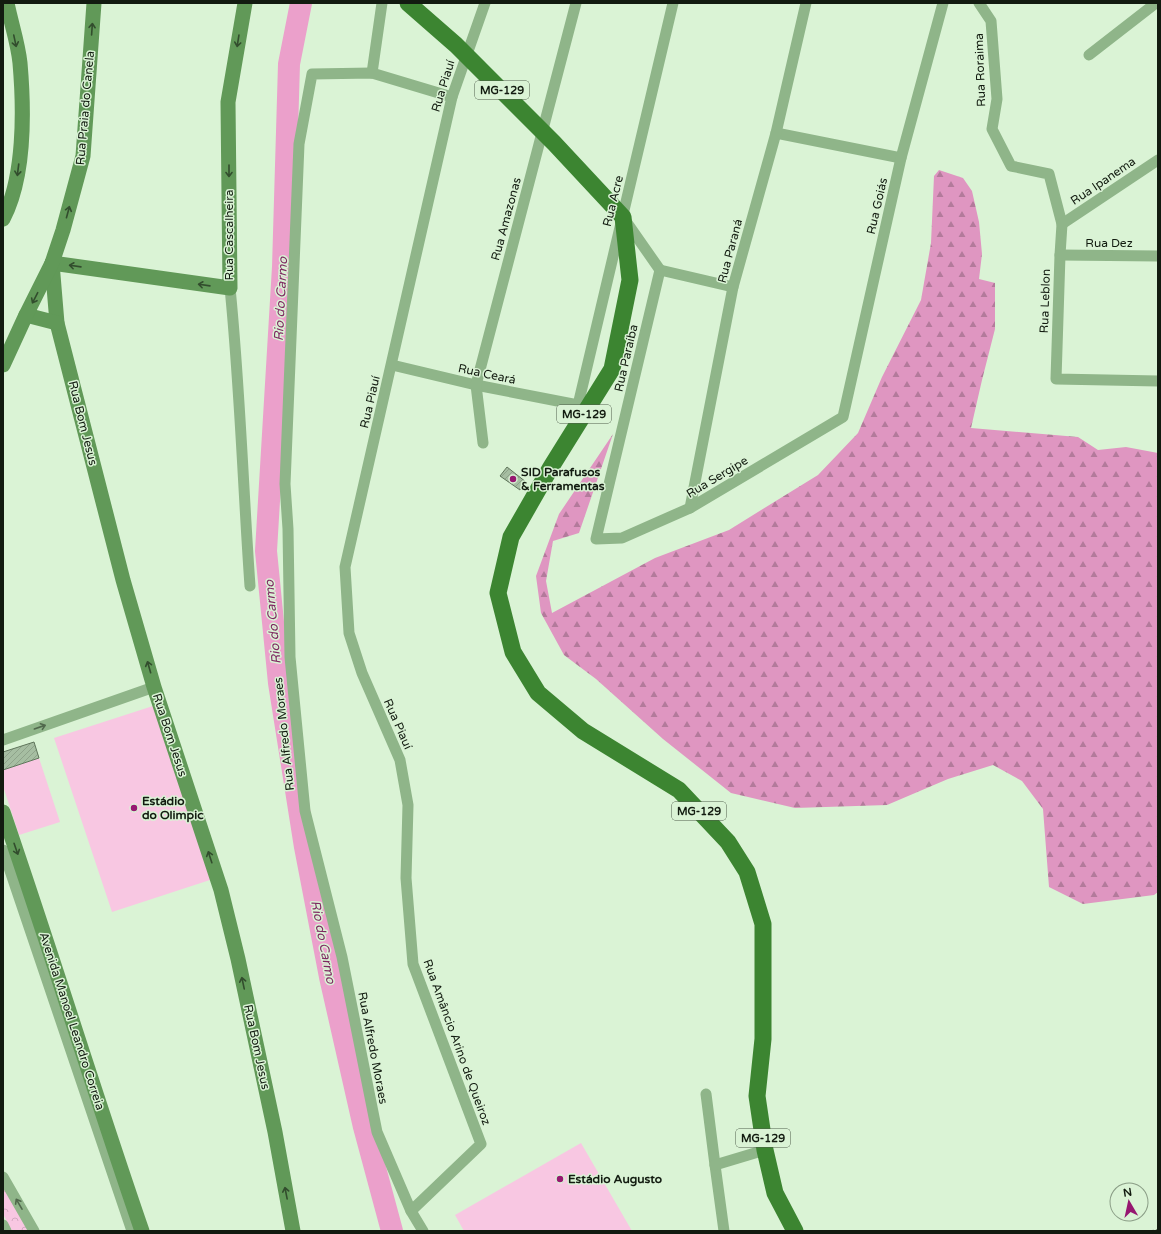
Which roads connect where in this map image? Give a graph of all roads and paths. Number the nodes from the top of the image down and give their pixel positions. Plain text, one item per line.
1 (7, 3) edge
2 (94, 3) edge
3 (245, 3) edge
4 (382, 3) edge
5 (485, 3) edge
6 (576, 3) edge
7 (673, 3) edge
8 (806, 3) edge
9 (943, 3) edge
10 (979, 3) edge
11 (1156, 3) edge
12 (410, 5) edge
13 (1089, 55) dead end
14 (372, 73) junction
15 (452, 97) junction
16 (776, 133) junction
17 (901, 158) junction
18 (1158, 160) edge
19 (622, 217) junction
20 (3, 219) edge
21 (1062, 224) junction
22 (1060, 255) junction
23 (1158, 256) edge
24 (52, 263) junction
25 (660, 270) junction
26 (734, 287) junction
27 (230, 288) junction
28 (26, 315) junction
29 (57, 323) junction
30 (3, 365) edge
31 (392, 365) junction
32 (1158, 381) edge
33 (476, 386) junction
34 (578, 405) joint
35 (843, 417) joint
36 (483, 442) dead end
37 (690, 508) junction
38 (596, 539) joint
39 (250, 586) dead end
40 (154, 687) junction
41 (3, 740) edge
42 (408, 805) joint
43 (3, 812) edge
44 (3, 850) edge
45 (706, 1094) dead end
46 (765, 1150) junction
47 (715, 1165) junction
48 (3, 1177) edge
49 (411, 1211) junction
50 (3, 1225) edge
51 (1158, 1230) edge
52 (6, 1231) edge
53 (34, 1231) edge
54 (132, 1231) edge
55 (142, 1231) edge
56 (293, 1231) edge
57 (423, 1231) edge
58 (724, 1231) edge
59 (795, 1231) edge
60 (1152, 1231) edge

1 -> 20 street
24 -> 2 street, Rua Praia do Canela
3 -> 27 street, Rua Cascalheira
4 - 14 street
5 - 15 street, Rua Piauí
6 - 33 street, Rua Amazonas
7 - 19 street, Rua Acre
8 - 16 street, Rua Paraná
9 - 17 street, Rua Goiás
10 - 21 street, Rua Roraima
11 - 13 street
12 - 19 main road, MG-129
14 - 15 street
14 - 49 street, Rua Alfredo Moraes
15 - 31 street, Rua Piauí
16 - 17 street
16 - 26 street, Rua Paraná
17 - 35 street, Rua Goiás
18 - 21 street, Rua Ipanema
19 - 25 street
19 - 34 street, Rua Acre
19 - 46 main road, MG-129 / MG-129
21 - 22 street, Rua Leblon
22 - 23 street, Rua Dez
22 - 32 street, Rua Leblon
27 -> 24 street, Rua Cascalheira
24 -> 28 street, Rua Praia do Canela
24 - 29 street, Rua Bom Jesus
25 - 26 street
25 - 38 street, Rua Paraíba
26 - 37 street, Rua Paraná
27 - 39 street
28 - 29 street
28 - 30 street, Rua Praia do Canela
40 -> 29 street, Rua Bom Jesus
31 - 33 street, Rua Ceará
31 - 42 street, Rua Piauí
33 - 34 street, Rua Ceará
33 - 36 street, Rua Amazonas
35 - 37 street, Rua Sergipe
37 - 38 street, Rua Sergipe
41 -> 40 street
56 -> 40 street, Rua Bom Jesus
42 - 49 street, Rua Amâncio Arino de Queiroz
43 -> 55 street, Avenida Manoel Leandro Correia
44 - 54 street
45 - 47 street
46 - 47 street
46 - 59 main road, MG-129 / MG-129
47 - 58 street
53 -> 48 street
49 - 57 street, Rua Alfredo Moraes
50 - 52 street
51 - 60 path

